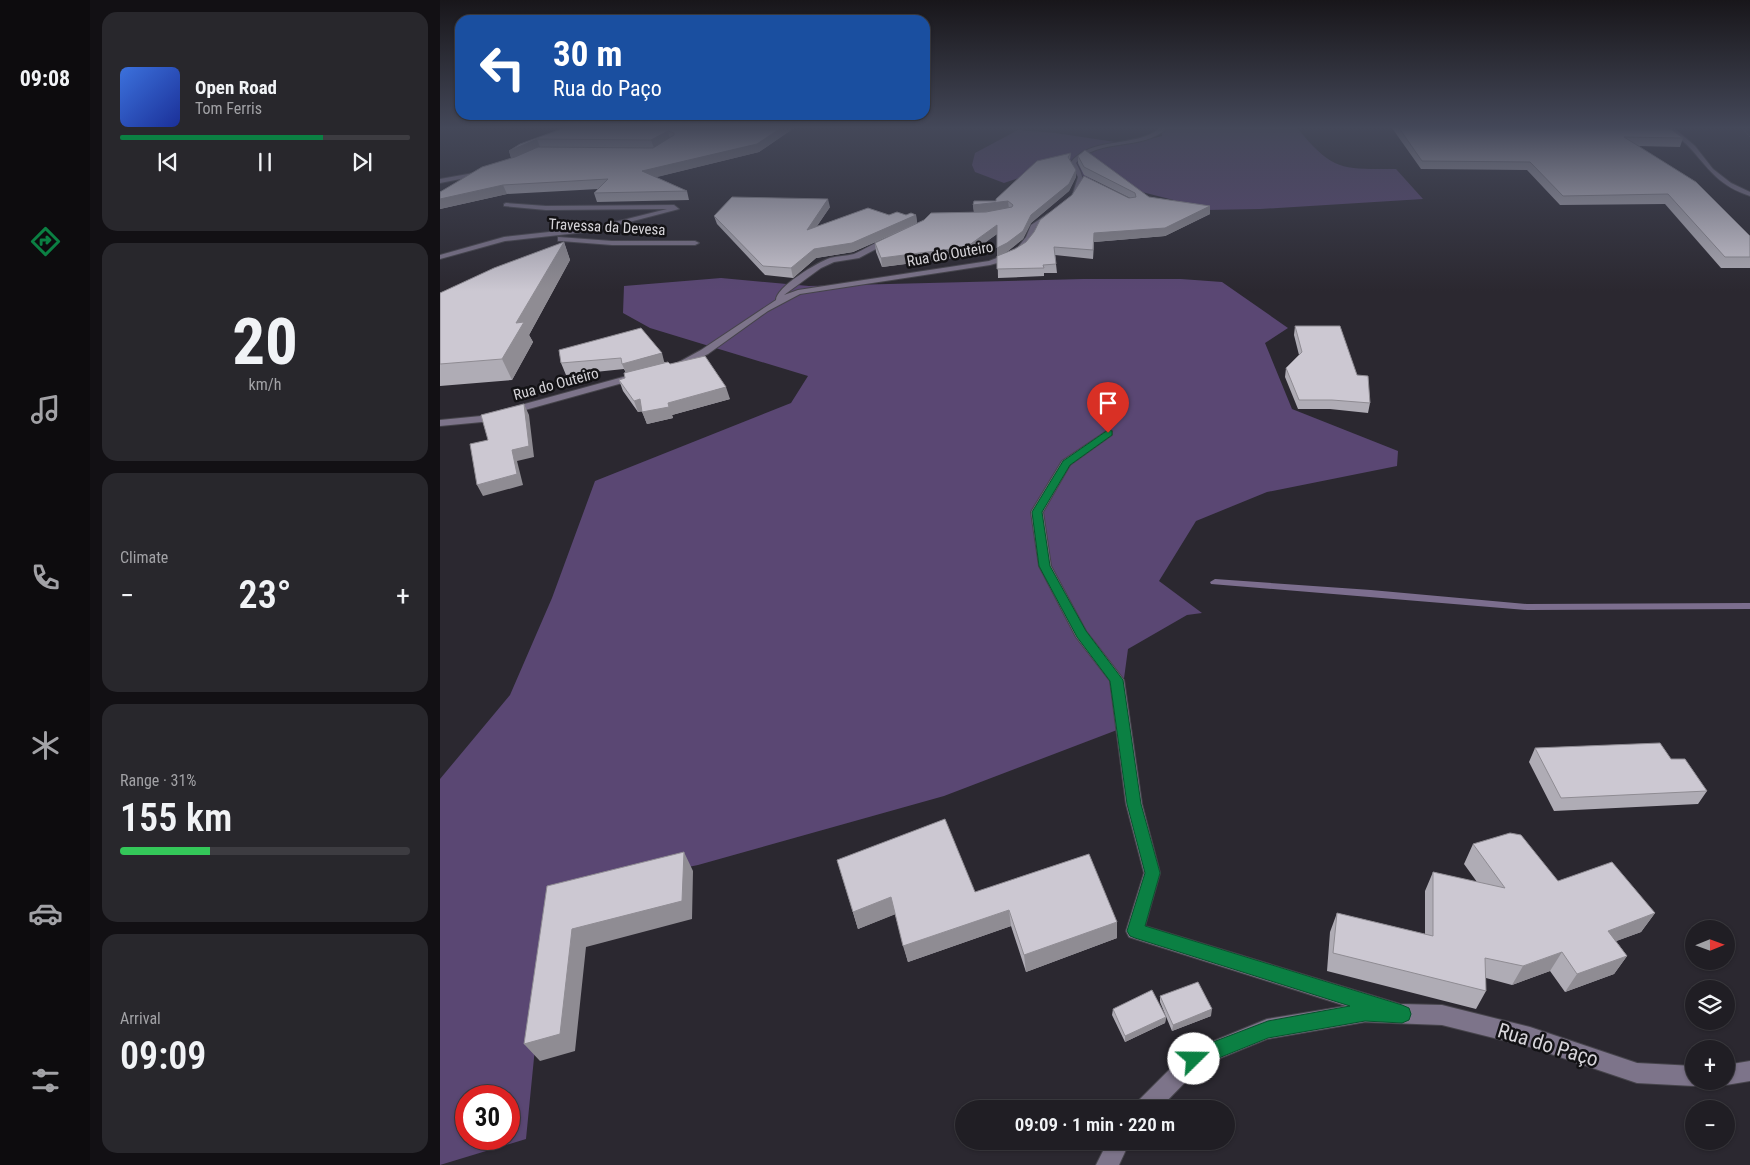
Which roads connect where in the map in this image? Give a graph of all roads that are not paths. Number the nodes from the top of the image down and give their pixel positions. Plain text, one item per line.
1 (1082, 182) edge
2 (1727, 182) edge
3 (1750, 194) edge
4 (1069, 200) edge
5 (506, 205) dead end
6 (1057, 209) edge
7 (897, 236) edge
8 (519, 237) junction
9 (695, 243) dead end
10 (440, 257) edge
11 (778, 300) junction
12 (666, 369) edge
13 (640, 376) edge
14 (440, 423) edge
15 (1108, 433) dead end
16 (1402, 1014) junction
17 (1750, 1071) edge
18 (1735, 1074) edge
19 (1685, 1076) edge
20 (1153, 1100) edge
21 (1115, 1150) edge
22 (1107, 1165) edge

1 - 4 street
2 - 3 street
5 - 8 street, Travessa da Devesa
6 - 11 street, Rua do Outeiro
7 - 11 street, Rua do Outeiro
8 - 9 street, Travessa da Devesa
8 - 10 street, Travessa da Devesa
11 - 12 street, Rua do Outeiro
13 - 14 street, Rua do Outeiro
15 - 16 street, Rua do Paço
16 - 19 street, Rua do Paço
16 - 20 street, Rua do Paço
17 - 18 street
21 - 22 street

